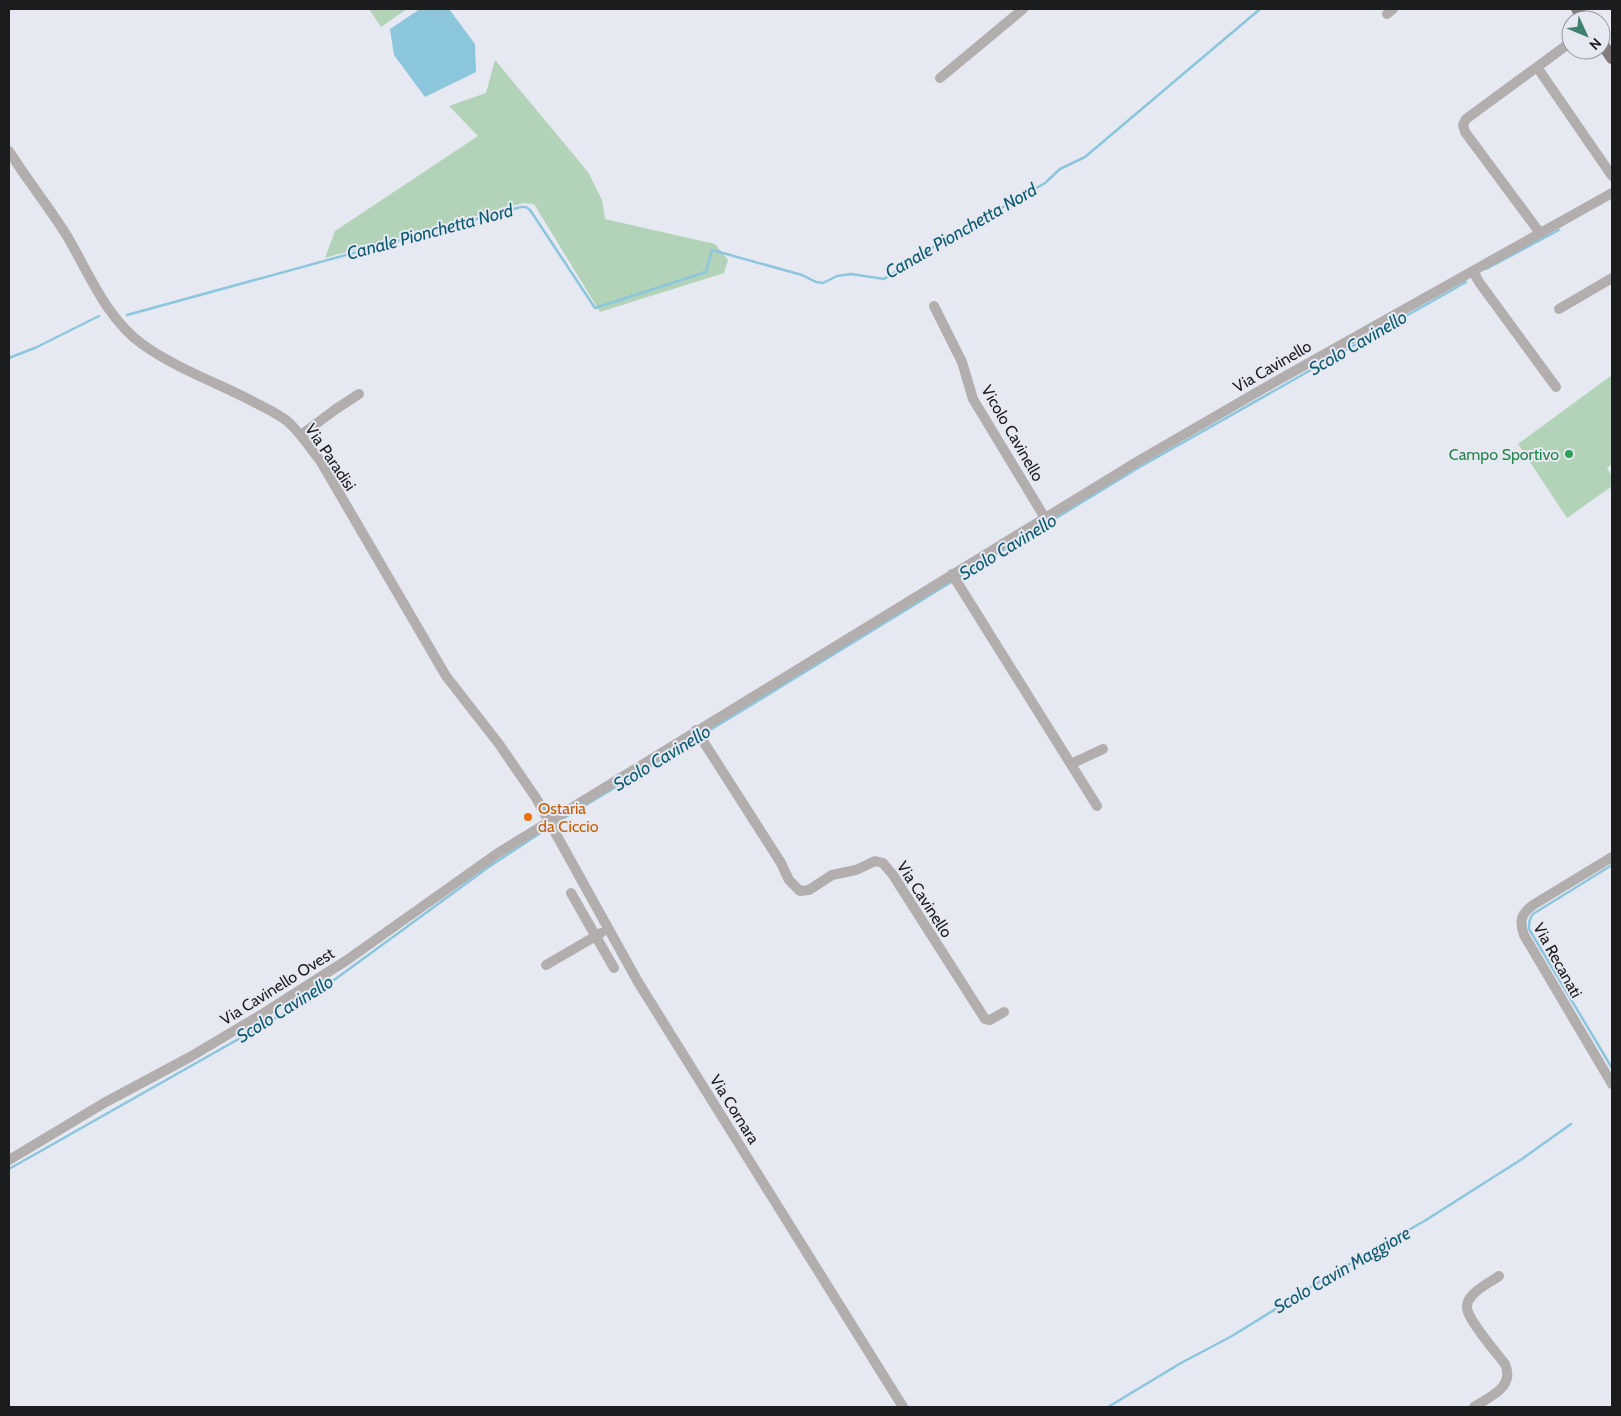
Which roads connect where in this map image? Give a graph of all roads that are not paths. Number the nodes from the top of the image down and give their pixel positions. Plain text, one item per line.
1 (1023, 9) edge
2 (1561, 49) edge
3 (1537, 67) junction
4 (940, 78) dead end
5 (9, 151) edge
6 (1612, 176) edge
7 (1612, 193) edge
8 (1540, 233) junction
9 (1473, 271) junction
10 (1612, 278) edge
11 (934, 306) dead end
12 (1559, 309) dead end
13 (1556, 387) dead end
14 (359, 394) dead end
15 (301, 435) junction
16 (1045, 518) junction
17 (954, 578) junction
18 (698, 734) junction
19 (1102, 749) dead end
20 (1071, 764) junction
21 (1097, 806) dead end
22 (550, 821) junction
23 (1612, 857) edge
24 (572, 893) dead end
25 (608, 929) junction
26 (596, 936) junction
27 (546, 965) dead end
28 (614, 968) dead end
29 (1004, 1012) dead end
30 (1612, 1084) edge
31 (9, 1160) edge
32 (1500, 1276) dead end
33 (903, 1407) edge
34 (1474, 1407) edge

1 - 4 street
2 - 3 street
3 - 6 street
3 - 8 street
5 - 15 street, Via Paradisi
7 - 8 street, Via Cavinello
8 - 9 street, Via Cavinello
9 - 13 street
9 - 16 street, Via Cavinello
10 - 12 street
11 - 16 street, Vicolo Cavinello
14 - 15 street
15 - 22 street, Via Paradisi
16 - 17 street, Via Cavinello
17 - 18 street, Via Cavinello
17 - 20 street
18 - 22 street, Via Cavinello
18 - 29 street, Via Cavinello
19 - 20 street
20 - 21 street
22 - 25 street, Via Cornara
22 - 31 street, Via Cavinello Ovest
23 - 30 street, Via Recanati
24 - 26 street
25 - 26 street
25 - 33 street, Via Cornara
26 - 27 street
26 - 28 street
32 - 34 street

